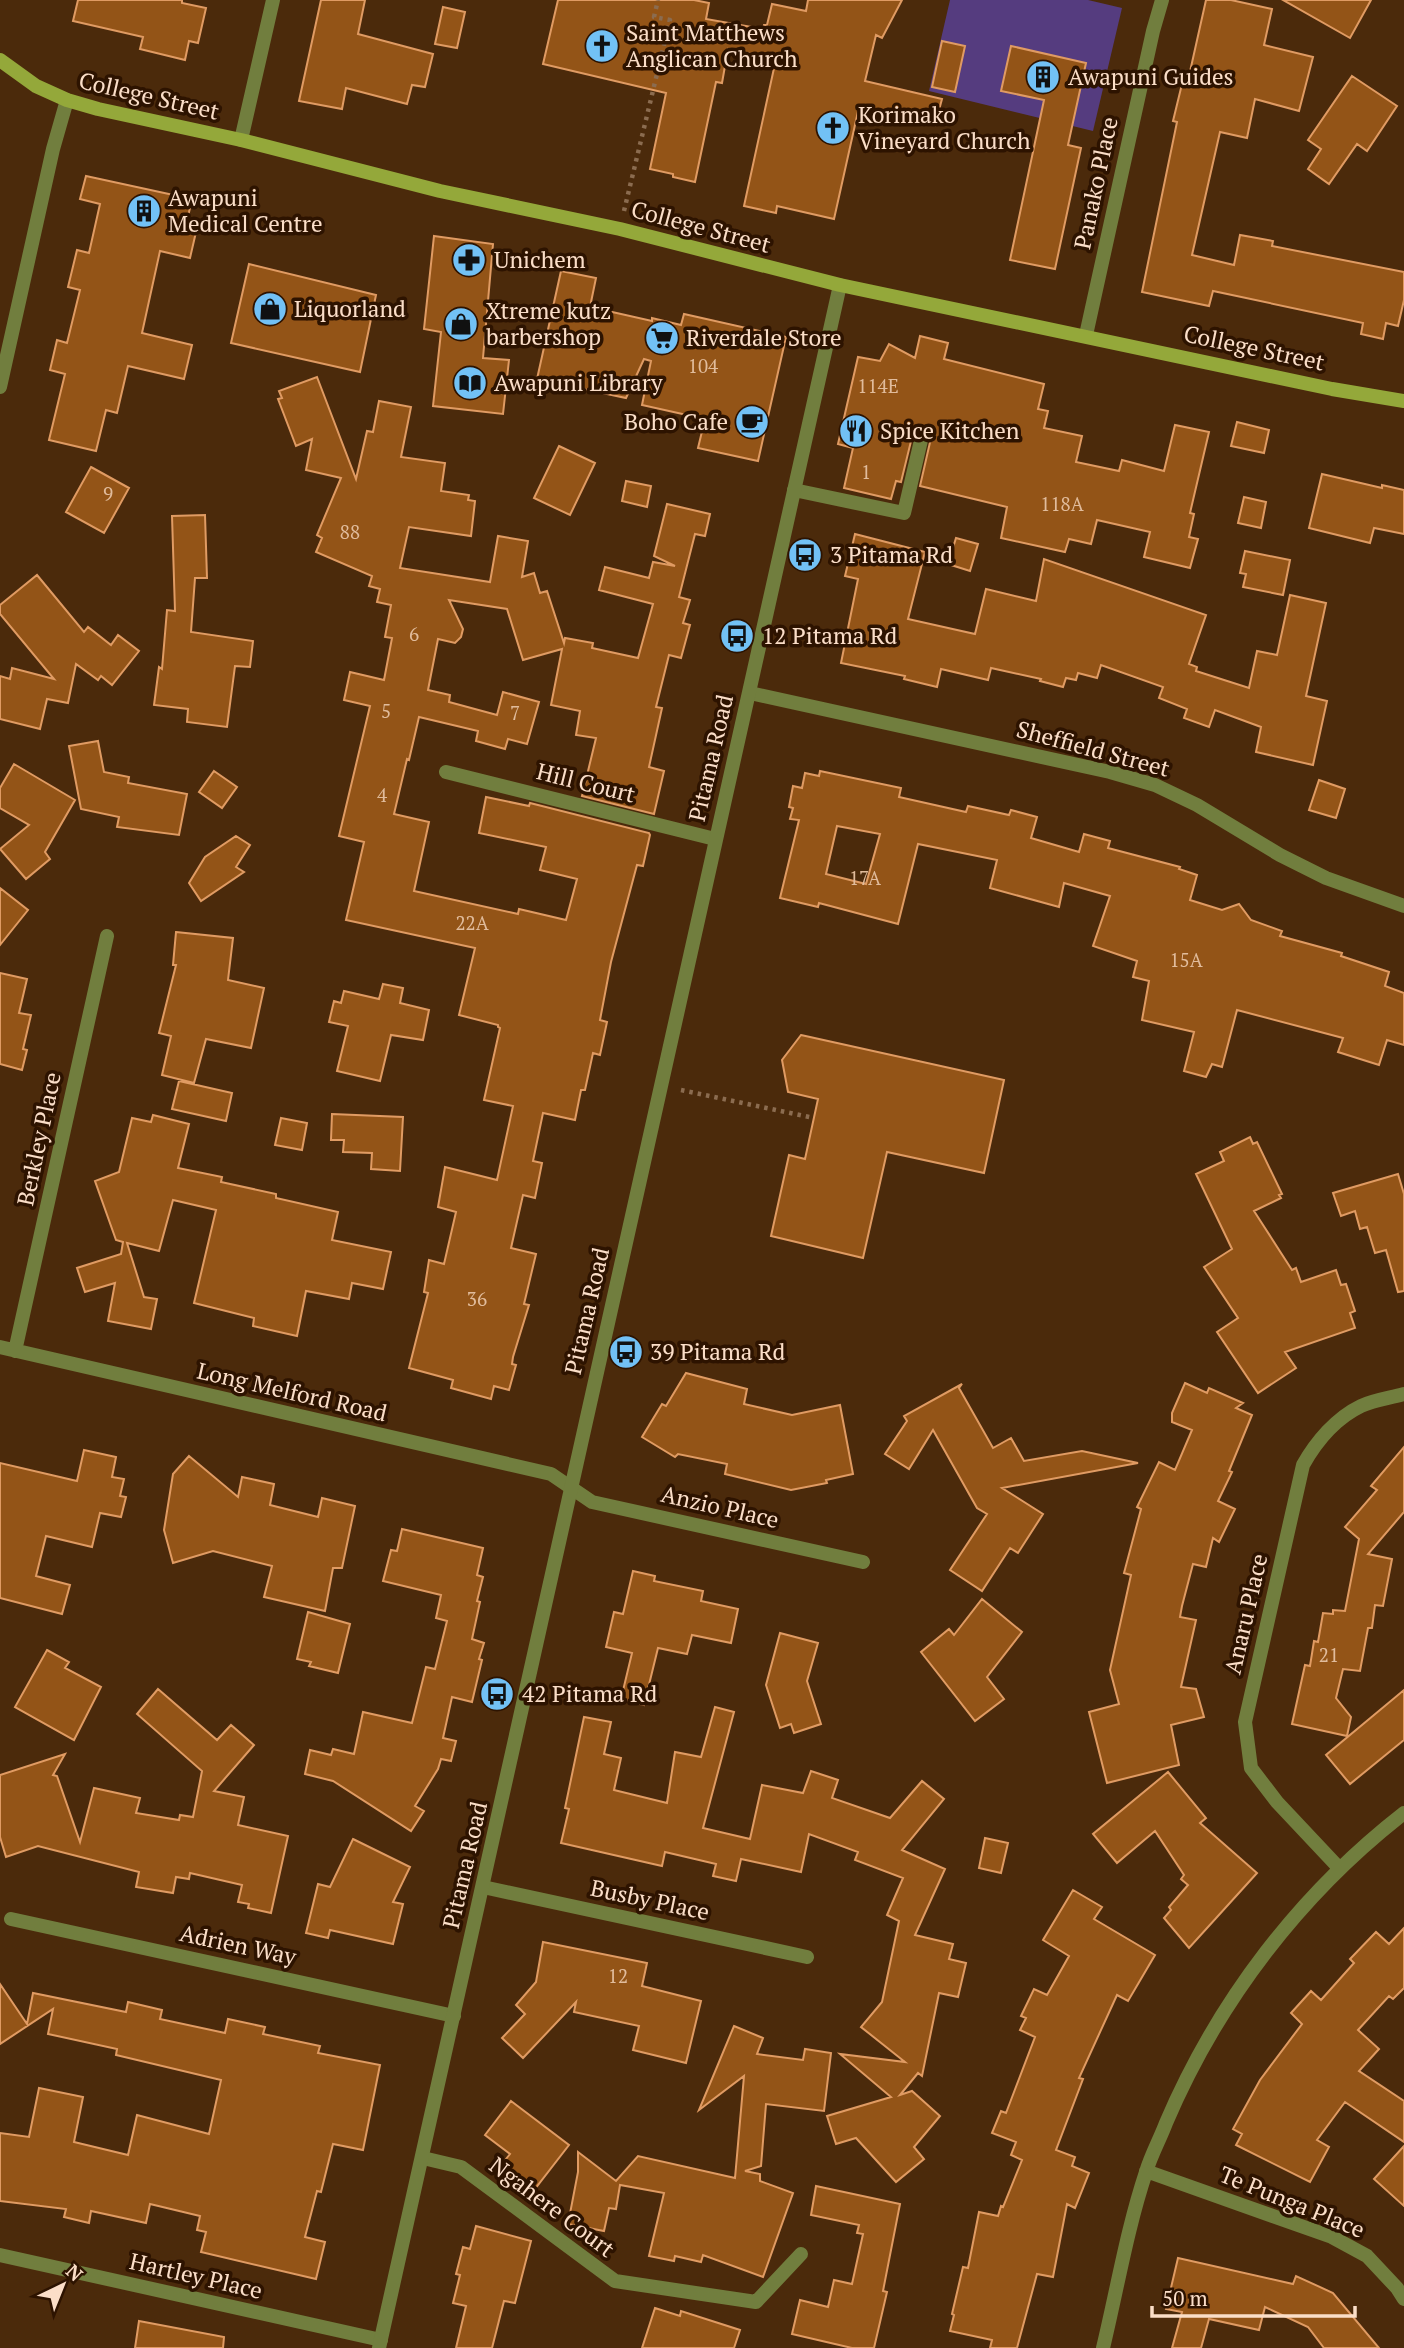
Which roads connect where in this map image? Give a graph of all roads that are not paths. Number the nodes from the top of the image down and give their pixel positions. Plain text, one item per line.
1 (273, 0) edge
2 (1162, 0) edge
3 (0, 60) edge
4 (67, 100) junction
5 (240, 141) junction
6 (840, 285) junction
7 (1086, 335) junction
8 (0, 387) edge
9 (1404, 401) edge
10 (922, 436) dead end
11 (794, 490) junction
12 (750, 693) junction
13 (446, 772) dead end
14 (715, 839) junction
15 (1404, 906) edge
16 (107, 936) dead end
17 (0, 1347) edge
18 (15, 1351) junction
19 (1404, 1394) edge
20 (571, 1487) junction
21 (863, 1562) dead end
22 (1404, 1813) edge
23 (1340, 1869) junction
24 (483, 1887) junction
25 (11, 1919) dead end
26 (807, 1957) dead end
27 (454, 2016) junction
28 (423, 2158) junction
29 (1146, 2171) junction
30 (801, 2254) dead end
31 (0, 2255) edge
32 (1404, 2299) edge
33 (380, 2344) edge
34 (1103, 2348) edge

1 - 5 street
2 - 7 street, Panako Place
3 - 4 main road, College Street
4 - 5 main road, College Street
4 - 8 street
5 - 6 main road, College Street
6 - 7 main road, College Street
6 - 11 street, Pitama Road
7 - 9 main road, College Street
10 - 11 street
11 - 12 street, Pitama Road
12 - 14 street, Pitama Road
12 - 15 street, Sheffield Street
13 - 14 street, Hill Court
14 - 20 street, Pitama Road
16 - 18 street, Berkley Place
17 - 18 street, Long Melford Road
18 - 20 street, Long Melford Road
19 - 23 street, Anaru Place
20 - 21 street, Anzio Place
20 - 24 street, Pitama Road
22 - 23 street
23 - 29 street
24 - 26 street, Busby Place
24 - 27 street, Pitama Road
25 - 27 street, Adrien Way
27 - 28 street, Pitama Road
28 - 30 street, Ngahere Court
28 - 33 street, Pitama Road
29 - 32 street, Te Punga Place
29 - 34 street
31 - 33 street, Hartley Place

